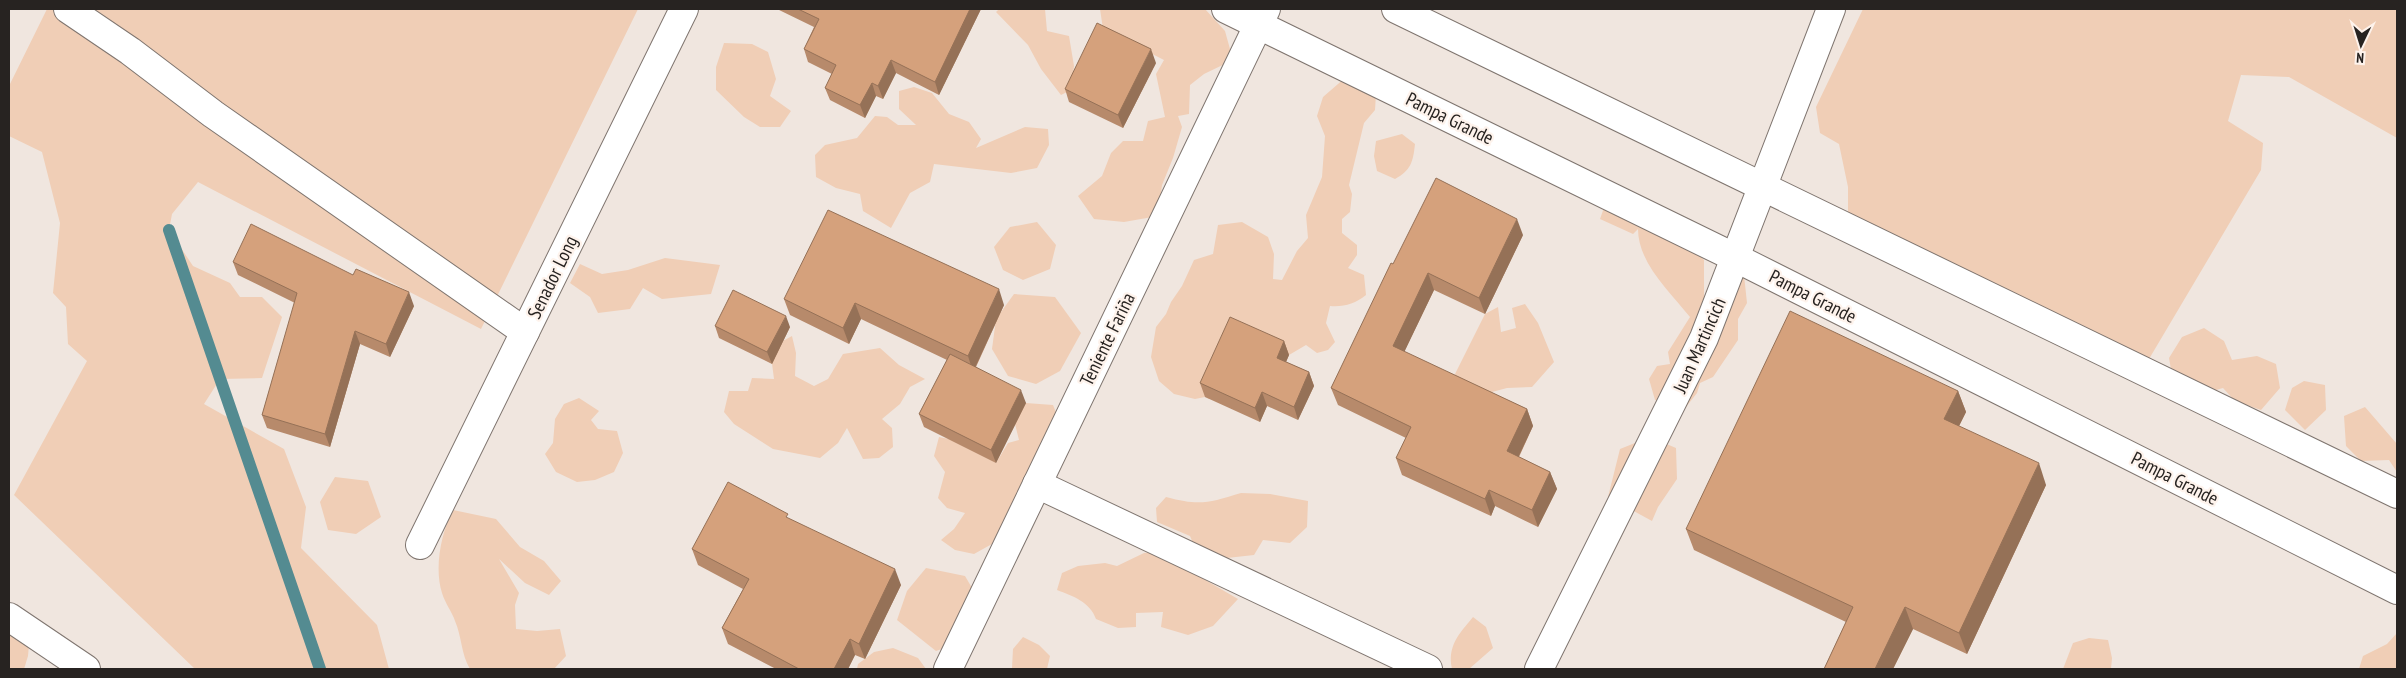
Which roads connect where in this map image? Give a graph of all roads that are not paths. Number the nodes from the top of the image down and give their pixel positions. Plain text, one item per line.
1 (68, 9) edge
2 (684, 9) edge
3 (1226, 9) edge
4 (1396, 9) edge
5 (1831, 9) edge
6 (1262, 17) edge
7 (1762, 186) junction
8 (1736, 258) junction
9 (525, 332) junction
10 (1037, 484) junction
11 (2397, 494) edge
12 (420, 544) dead end
13 (2397, 590) edge
14 (9, 618) edge
15 (86, 669) edge
16 (948, 669) edge
17 (1428, 669) edge
18 (1539, 669) edge

1 - 9 street
2 - 9 street, Senador Long
3 - 6 street, Pampa Grande
4 - 7 street
5 - 7 street, Juan Martincich
6 - 8 street, Pampa Grande
6 - 10 street, Teniente Fariña
7 - 8 street, Juan Martincich
7 - 11 street
8 - 13 street, Pampa Grande
8 - 18 street, Juan Martincich
9 - 12 street, Senador Long
10 - 16 street, Teniente Fariña
10 - 17 street
14 - 15 street

